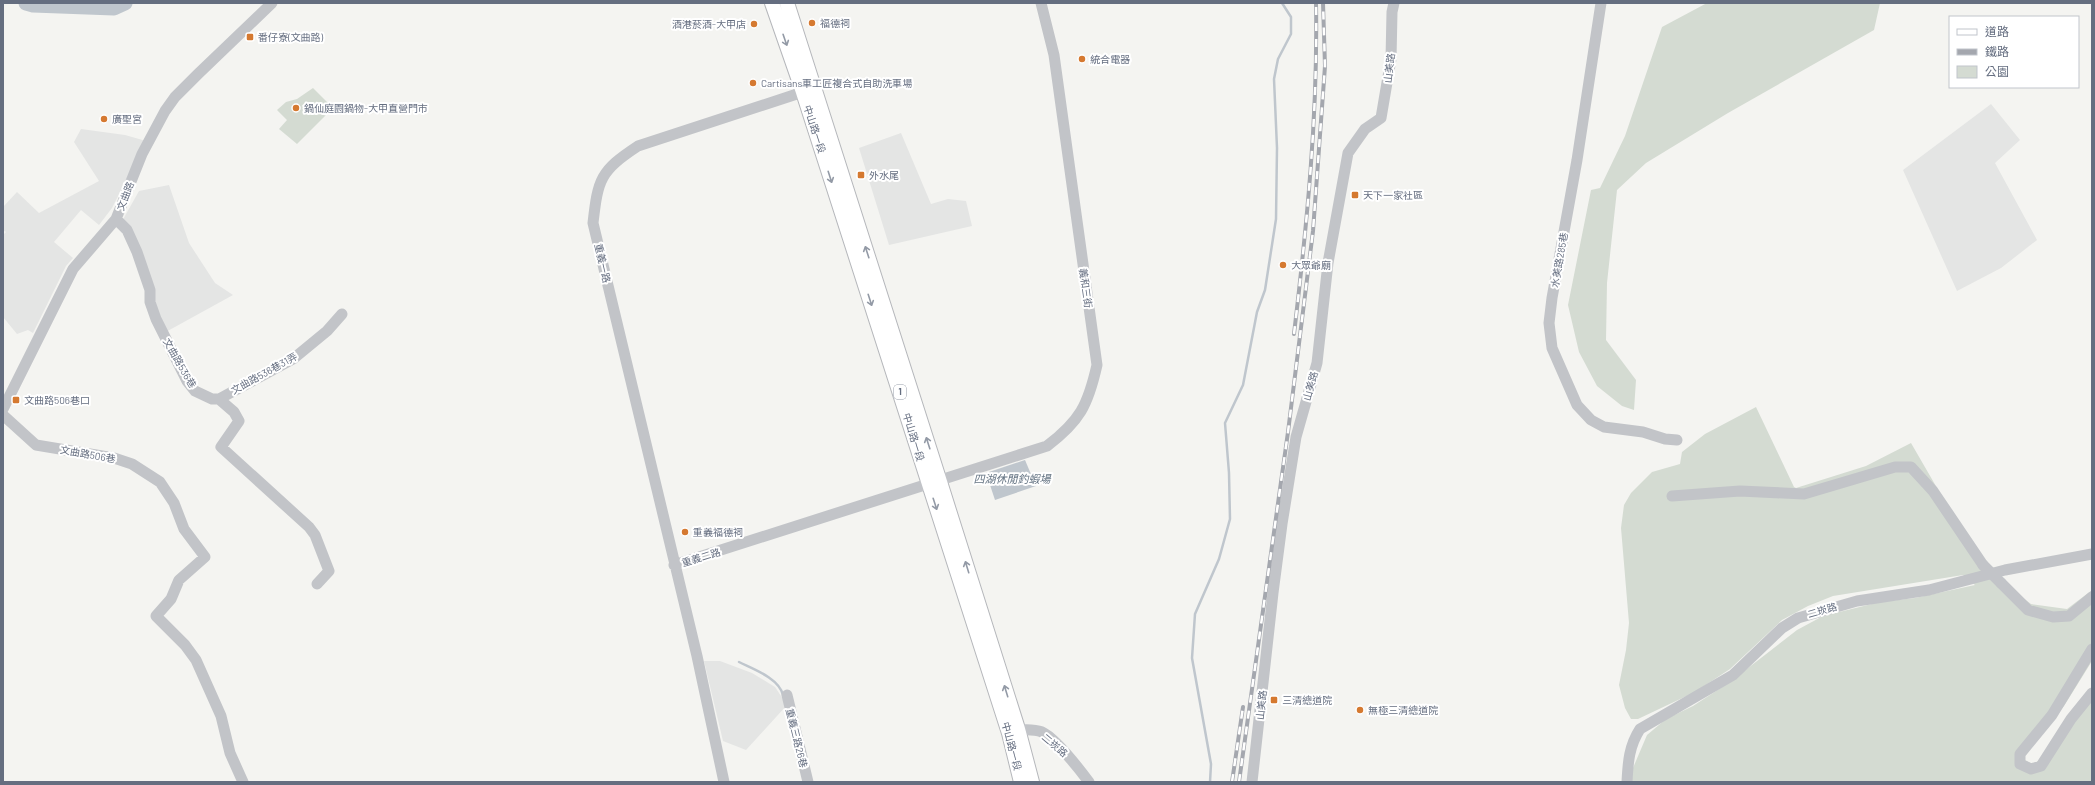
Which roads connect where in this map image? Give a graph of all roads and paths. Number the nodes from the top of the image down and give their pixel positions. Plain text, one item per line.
1 (272, 3) edge
2 (772, 3) edge
3 (787, 3) edge
4 (1041, 3) edge
5 (1394, 3) edge
6 (1601, 3) edge
7 (803, 92) junction
8 (116, 219) junction
9 (342, 314) dead end
10 (219, 399) junction
11 (3, 408) edge
12 (3, 415) edge
13 (1677, 440) dead end
14 (934, 483) junction
15 (1672, 496) dead end
16 (2092, 554) edge
17 (674, 565) junction
18 (318, 584) dead end
19 (2092, 597) edge
20 (2092, 649) edge
21 (2092, 693) edge
22 (787, 695) dead end
23 (1014, 731) junction
24 (242, 782) edge
25 (724, 782) edge
26 (808, 782) edge
27 (1021, 782) edge
28 (1032, 782) edge
29 (1089, 782) edge
30 (1252, 782) edge
31 (1628, 782) edge

1 - 8 street, 文曲路
2 -> 7 main road, 中山路一段 / 1
14 -> 3 main road, 中山路一段 / 1
4 - 14 street, 義和三街
5 - 30 street, 山美路
6 - 13 street, 水美路285巷
7 -> 14 main road, 中山路一段 / 1
7 - 17 street, 重義一路
8 - 10 street, 文曲路536巷
8 - 11 street, 文曲路
9 - 10 street, 文曲路536巷31弄
10 - 18 street, 文曲路536巷
12 - 24 street, 文曲路506巷
14 - 17 street, 重義二路
14 - 23 main road, 中山路一段 / 1
15 - 19 street, bridge
16 - 31 street, 二崁路
17 - 25 street, 重義二路
20 - 21 street
22 - 26 street, 重義三路26巷
23 - 27 main road, 中山路一段 / 1
23 - 28 main road, 中山路一段 / 1
23 - 29 street, 二崁路

